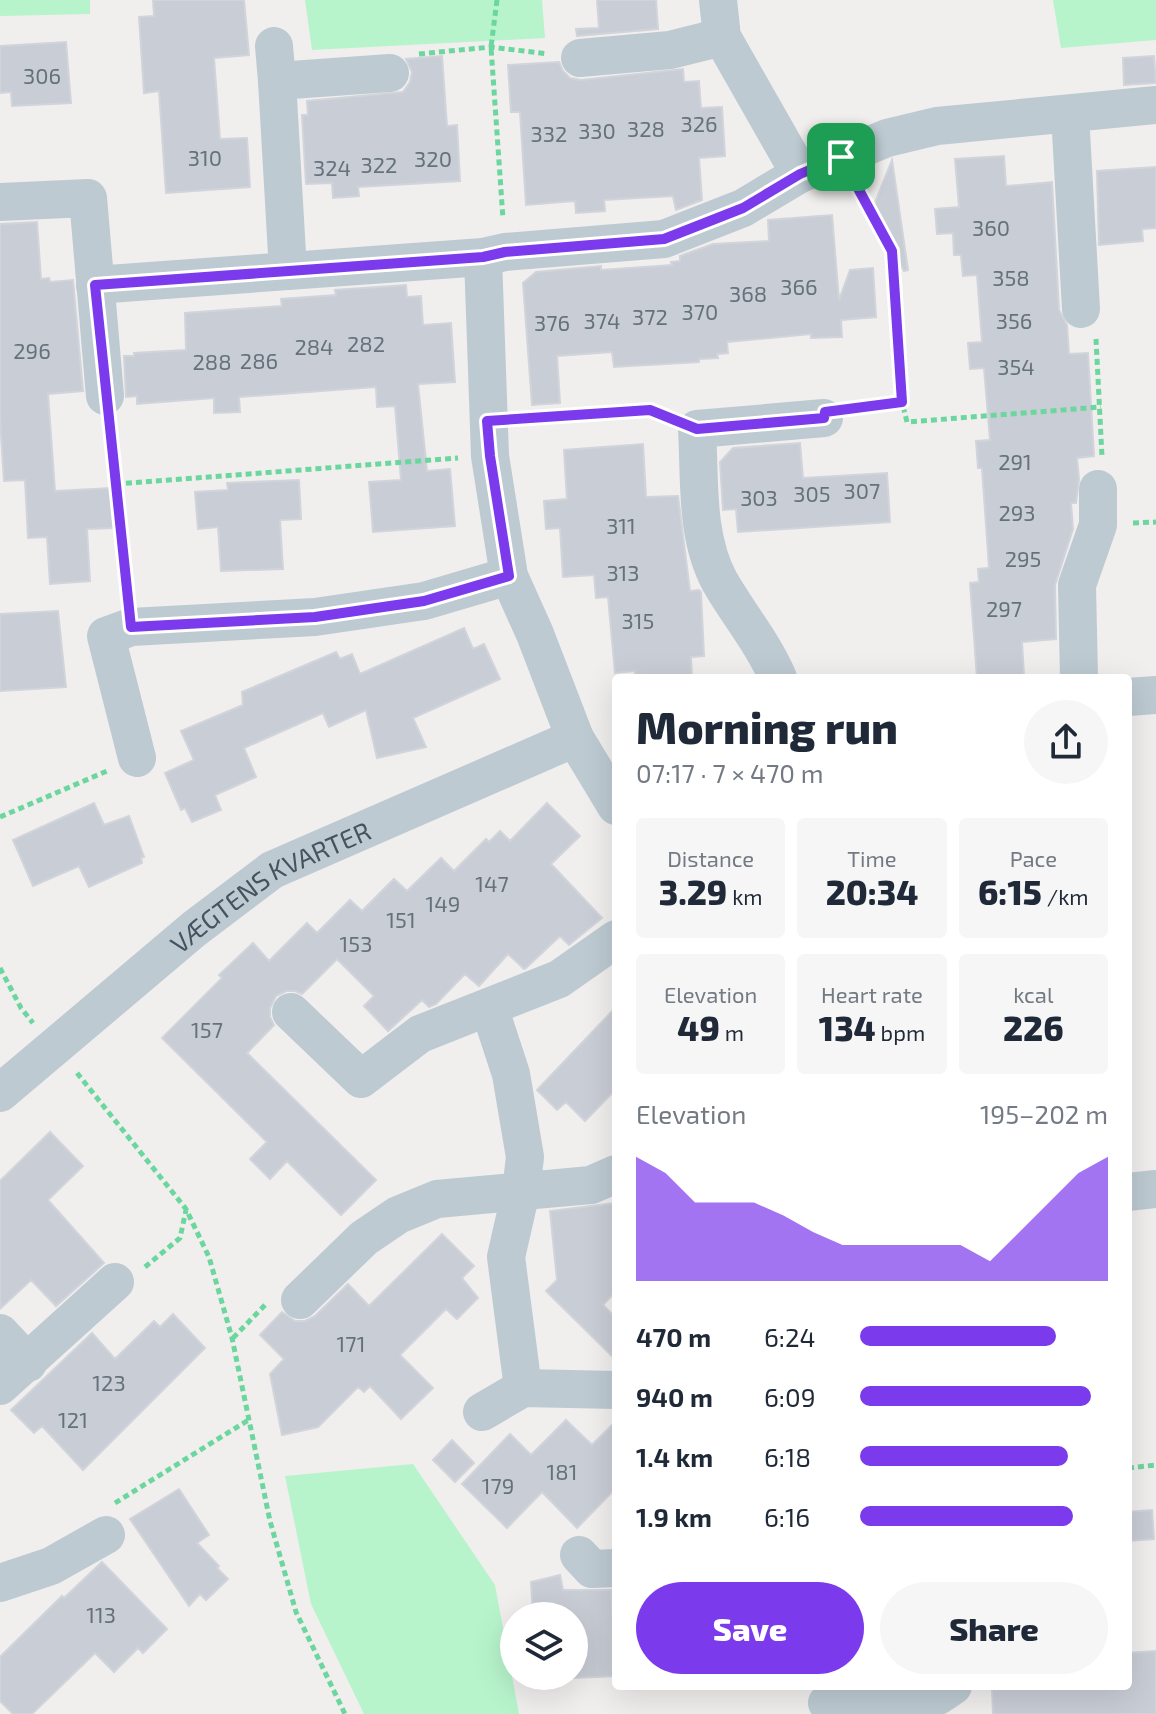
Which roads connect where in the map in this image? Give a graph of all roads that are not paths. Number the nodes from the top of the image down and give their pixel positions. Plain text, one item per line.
1 (718, 0) edge
2 (722, 37) junction
3 (580, 58) road end
4 (390, 73) road end
5 (1156, 105) edge
6 (1070, 114) junction
7 (800, 174) junction
8 (0, 202) edge
9 (494, 254) junction
10 (288, 271) junction
11 (95, 285) junction
12 (1081, 309) road end
13 (105, 396) road end
14 (824, 418) road end
15 (1098, 489) road end
16 (509, 576) junction
17 (776, 674) edge
18 (1079, 674) edge
19 (1156, 695) edge
20 (1132, 697) edge
21 (575, 738) junction
22 (137, 758) road end
23 (612, 799) edge
24 (612, 942) edge
25 (489, 1007) junction
26 (291, 1012) dead end
27 (0, 1093) edge
28 (612, 1176) edge
29 (1156, 1189) edge
30 (521, 1191) junction
31 (1132, 1192) edge
32 (115, 1282) road end
33 (300, 1300) dead end
34 (0, 1333) edge
35 (14, 1374) edge
36 (523, 1388) junction
37 (612, 1390) edge
38 (482, 1412) dead end
39 (106, 1535) road end
40 (579, 1555) dead end
41 (612, 1568) edge
42 (0, 1583) edge
43 (947, 1690) edge
44 (827, 1701) edge

1 - 2 street
2 - 3 street
2 - 7 street
4 - 10 street
5 - 6 street
6 - 7 street
6 - 12 street
7 - 9 street
8 - 11 street
9 - 10 street
9 - 16 street
10 - 11 street
11 - 13 street
14 - 17 street
15 - 18 street
16 - 21 street
16 - 22 street
19 - 20 street
21 - 23 street
21 - 27 street, VÆGTENS KVARTER
24 - 25 street
25 - 26 street
25 - 30 street
28 - 30 street
29 - 31 street
30 - 33 street
30 - 36 street
32 - 35 street
34 - 35 street
36 - 37 street
36 - 38 street
39 - 42 street
40 - 41 street
43 - 44 street

